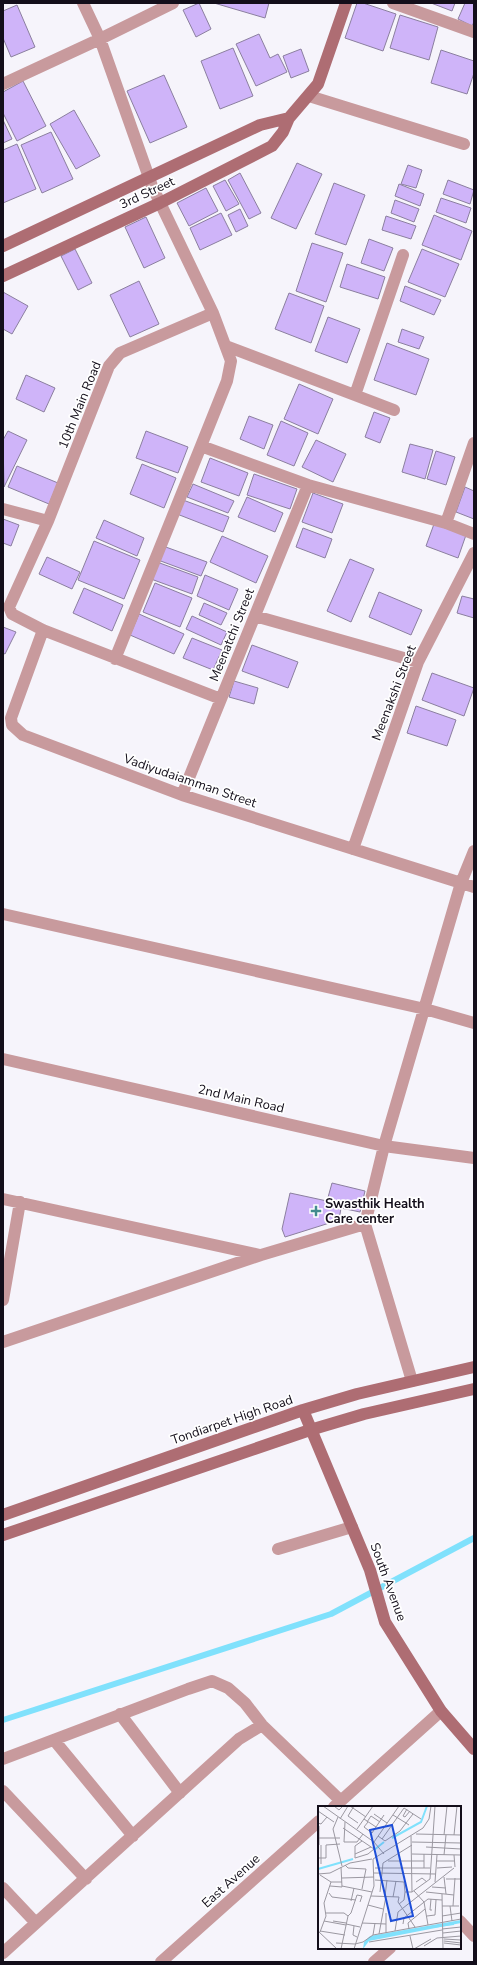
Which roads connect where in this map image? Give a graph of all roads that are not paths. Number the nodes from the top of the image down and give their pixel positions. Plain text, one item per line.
1 (83, 3) edge
2 (173, 3) edge
3 (346, 3) edge
4 (393, 3) edge
5 (474, 32) edge
6 (100, 39) junction
7 (3, 84) edge
8 (309, 96) junction
9 (290, 118) junction
10 (464, 144) dead end
11 (148, 176) junction
12 (160, 203) junction
13 (3, 246) edge
14 (403, 255) dead end
15 (3, 276) edge
16 (214, 313) junction
17 (226, 346) junction
18 (355, 395) junction
19 (394, 410) dead end
20 (474, 443) edge
21 (201, 446) junction
22 (308, 485) junction
23 (3, 509) edge
24 (48, 521) junction
25 (446, 523) junction
26 (474, 534) edge
27 (474, 553) edge
28 (255, 616) junction
29 (43, 630) junction
30 (115, 659) junction
31 (418, 662) junction
32 (221, 699) junction
33 (182, 796) junction
34 (353, 849) junction
35 (474, 851) edge
36 (461, 883) junction
37 (474, 887) edge
38 (3, 914) edge
39 (425, 1009) junction
40 (474, 1023) edge
41 (3, 1059) edge
42 (384, 1146) junction
43 (474, 1158) edge
44 (3, 1199) edge
45 (20, 1202) junction
46 (365, 1224) junction
47 (261, 1255) junction
48 (3, 1300) edge
49 (3, 1342) edge
50 (474, 1367) edge
51 (412, 1381) junction
52 (474, 1388) edge
53 (303, 1410) junction
54 (310, 1430) junction
55 (3, 1515) edge
56 (352, 1527) junction
57 (3, 1536) edge
58 (278, 1549) dead end
59 (441, 1712) junction
60 (120, 1714) junction
61 (262, 1724) junction
62 (54, 1740) junction
63 (474, 1749) edge
64 (3, 1759) edge
65 (3, 1791) edge
66 (180, 1793) junction
67 (337, 1804) edge
68 (318, 1822) edge
69 (133, 1836) junction
70 (86, 1879) junction
71 (3, 1888) edge
72 (461, 1921) edge
73 (36, 1923) junction
74 (474, 1936) edge
75 (389, 1949) edge
76 (3, 1953) edge
77 (161, 1962) edge
78 (374, 1962) edge

1 - 6 street
2 - 6 street
3 - 8 street, 3rd Street
4 - 5 street
6 - 7 street
6 - 11 street
8 - 9 street, 3rd Street
8 - 10 street
9 - 11 street, 3rd Street
9 - 12 street, 3rd Street
11 - 12 street
11 - 13 street, 3rd Street
12 - 15 street, 3rd Street
12 - 16 street
14 - 18 street
16 - 17 street
16 - 24 street, 10th Main Road
17 - 18 street
17 - 21 street
18 - 19 street
20 - 25 street
21 - 22 street
21 - 30 street
22 - 25 street
22 - 28 street, Meenatchi Street
23 - 24 street
24 - 29 street, 10th Main Road
25 - 26 street
27 - 31 street, Meenakshi Street
28 - 31 street
28 - 32 street, Meenatchi Street
29 - 30 street, 10th Main Road
29 - 33 street, Vadiyudaiamman Street
30 - 32 street, 10th Main Road
31 - 34 street, Meenakshi Street
32 - 33 street, Meenatchi Street
33 - 34 street, Vadiyudaiamman Street
34 - 36 street, Vadiyudaiamman Street
35 - 36 street
36 - 37 street, Vadiyudaiamman Street
36 - 39 street
38 - 39 street
39 - 40 street
39 - 42 street
41 - 42 street, 2nd Main Road
42 - 43 street, 2nd Main Road
42 - 46 street
44 - 45 street
45 - 47 street
45 - 48 street
46 - 47 street
46 - 51 street
47 - 49 street
50 - 51 street, Tondiarpet High Road
51 - 53 street, Tondiarpet High Road
52 - 54 street
53 - 54 street, South Avenue
53 - 55 street, Tondiarpet High Road
54 - 56 street, South Avenue
54 - 57 street
56 - 58 street
56 - 59 street, South Avenue
59 - 63 street, South Avenue
59 - 67 street
60 - 61 street
60 - 62 street
60 - 66 street
61 - 66 street
61 - 67 street
62 - 64 street
62 - 69 street
65 - 70 street
66 - 69 street
68 - 77 street, East Avenue
69 - 70 street
70 - 73 street
71 - 73 street
72 - 74 street
73 - 76 street
75 - 78 street

